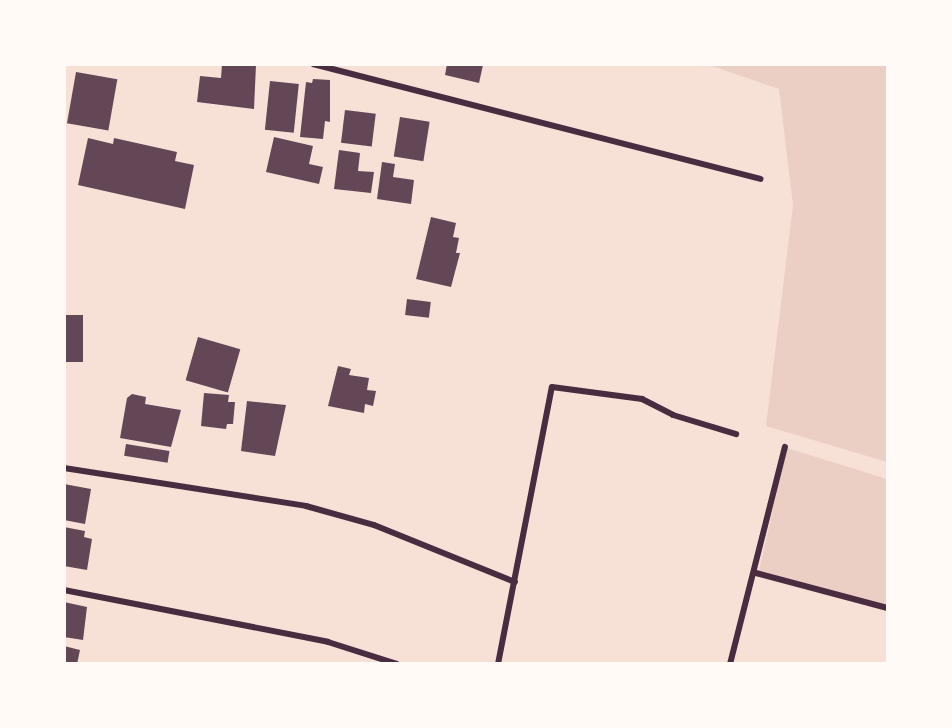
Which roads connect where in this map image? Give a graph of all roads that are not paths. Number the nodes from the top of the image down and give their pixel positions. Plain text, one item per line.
1 (313, 64) edge
2 (760, 179) dead end
3 (736, 434) dead end
4 (785, 447) dead end
5 (64, 468) edge
6 (756, 573) junction
7 (515, 582) junction
8 (64, 591) edge
9 (888, 608) edge
10 (397, 663) edge
11 (498, 663) edge
12 (730, 663) edge

1 - 2 street
3 - 7 street
4 - 6 street
5 - 7 street
6 - 9 street
6 - 12 street
7 - 11 street
8 - 10 street

